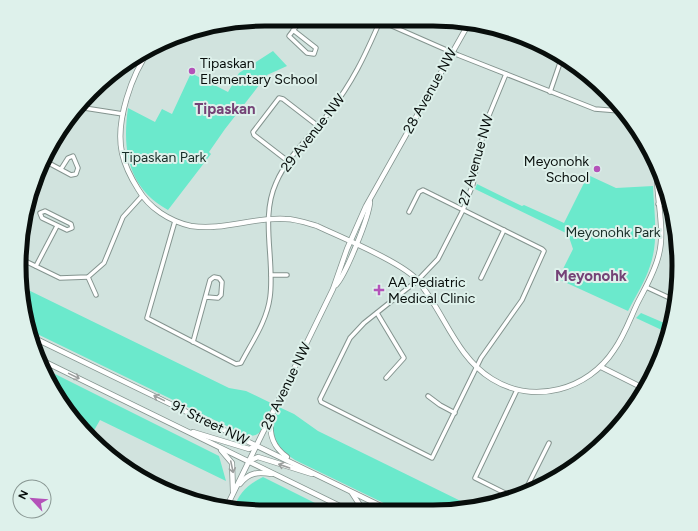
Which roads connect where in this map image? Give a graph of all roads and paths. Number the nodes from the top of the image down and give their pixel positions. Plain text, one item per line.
1 (296, 26) edge
2 (376, 26) edge
3 (392, 26) edge
4 (466, 28) edge
5 (293, 30) junction
6 (452, 52) junction
7 (145, 59) edge
8 (560, 63) edge
9 (506, 74) junction
10 (550, 92) junction
11 (86, 107) edge
12 (615, 111) edge
13 (123, 114) junction
14 (318, 126) junction
15 (289, 162) junction
16 (49, 163) edge
17 (61, 169) junction
18 (657, 184) edge
19 (142, 196) junction
20 (370, 202) junction
21 (658, 204) junction
22 (664, 205) edge
23 (463, 210) junction
24 (408, 212) dead end
25 (269, 220) junction
26 (175, 221) junction
27 (57, 226) junction
28 (504, 230) junction
29 (350, 242) junction
30 (355, 245) junction
31 (26, 261) edge
32 (36, 266) junction
33 (271, 275) junction
34 (287, 275) dead end
35 (88, 278) junction
36 (481, 278) dead end
37 (418, 280) junction
38 (335, 286) junction
39 (646, 287) junction
40 (96, 295) dead end
41 (206, 296) junction
42 (670, 298) edge
43 (377, 313) junction
44 (38, 340) edge
45 (193, 342) junction
46 (48, 365) edge
47 (476, 367) junction
48 (601, 367) junction
49 (386, 378) dead end
50 (639, 386) edge
51 (517, 390) junction
52 (428, 396) dead end
53 (455, 413) junction
54 (272, 415) junction
55 (186, 430) junction
56 (549, 443) dead end
57 (214, 444) junction
58 (257, 445) junction
59 (249, 461) junction
60 (300, 466) junction
61 (277, 475) junction
62 (321, 477) junction
63 (337, 484) junction
64 (528, 485) edge
65 (505, 493) edge
66 (232, 497) junction
67 (229, 502) edge
68 (338, 505) edge
69 (361, 505) edge
70 (379, 505) edge

1 - 5 street
2 - 14 street, 29 Avenue NW
3 - 6 street
4 - 6 street, 28 Avenue NW
5 - 5 street
6 - 9 street
6 - 20 street, 28 Avenue NW
7 - 13 street
8 - 10 street
9 - 10 street
9 - 23 street, 27 Avenue NW
10 - 12 street
11 - 13 street
13 - 19 street
14 - 15 street, 29 Avenue NW
14 - 15 street
15 - 25 street, 29 Avenue NW
16 - 17 street
17 - 17 street
18 - 21 street
19 - 26 street
19 - 35 street
20 - 29 street, 28 Avenue NW
20 - 30 street, 28 Avenue NW
21 - 22 street
21 - 39 street
23 - 24 street
23 - 28 street
23 - 37 street, 27 Avenue NW
25 - 26 street
25 - 29 street
25 - 33 street, 29 Avenue NW
26 - 45 street
27 - 27 street
27 - 32 street
28 - 36 street
28 - 47 street
29 - 30 street
29 - 38 street, 28 Avenue NW
30 - 37 street
30 - 38 street, 28 Avenue NW
31 - 32 street
32 - 35 street
33 - 34 street
33 - 45 street, 29 Avenue NW
35 - 40 street
37 - 43 street, 27 Avenue NW
37 - 47 street
38 - 54 street, 28 Avenue NW
39 - 42 street
39 - 48 street
41 - 41 street
41 - 45 street
43 - 49 street
43 - 53 street, 27 Avenue NW
58 -> 44 street, 91 Street NW
46 -> 55 street, 91 Street NW
47 - 51 street
47 - 53 street
48 - 50 street
48 - 51 street
51 - 65 street
52 - 53 street
54 - 58 street, 28 Avenue NW
54 - 60 street
55 - 57 street, 91 Street NW
55 - 58 street
56 - 64 street
57 - 59 street, 91 Street NW
57 -> 66 street
58 - 59 street, 28 Avenue NW
58 - 60 street, 91 Street NW
59 - 61 street, 91 Street NW
62 -> 59 street
59 - 66 street, 28 Avenue NW
60 - 62 street, 91 Street NW
61 - 66 street
61 - 68 street, 91 Street NW
62 - 63 street, 91 Street NW
63 - 69 street
63 - 70 street, 91 Street NW
66 - 67 street, 28 Avenue NW

